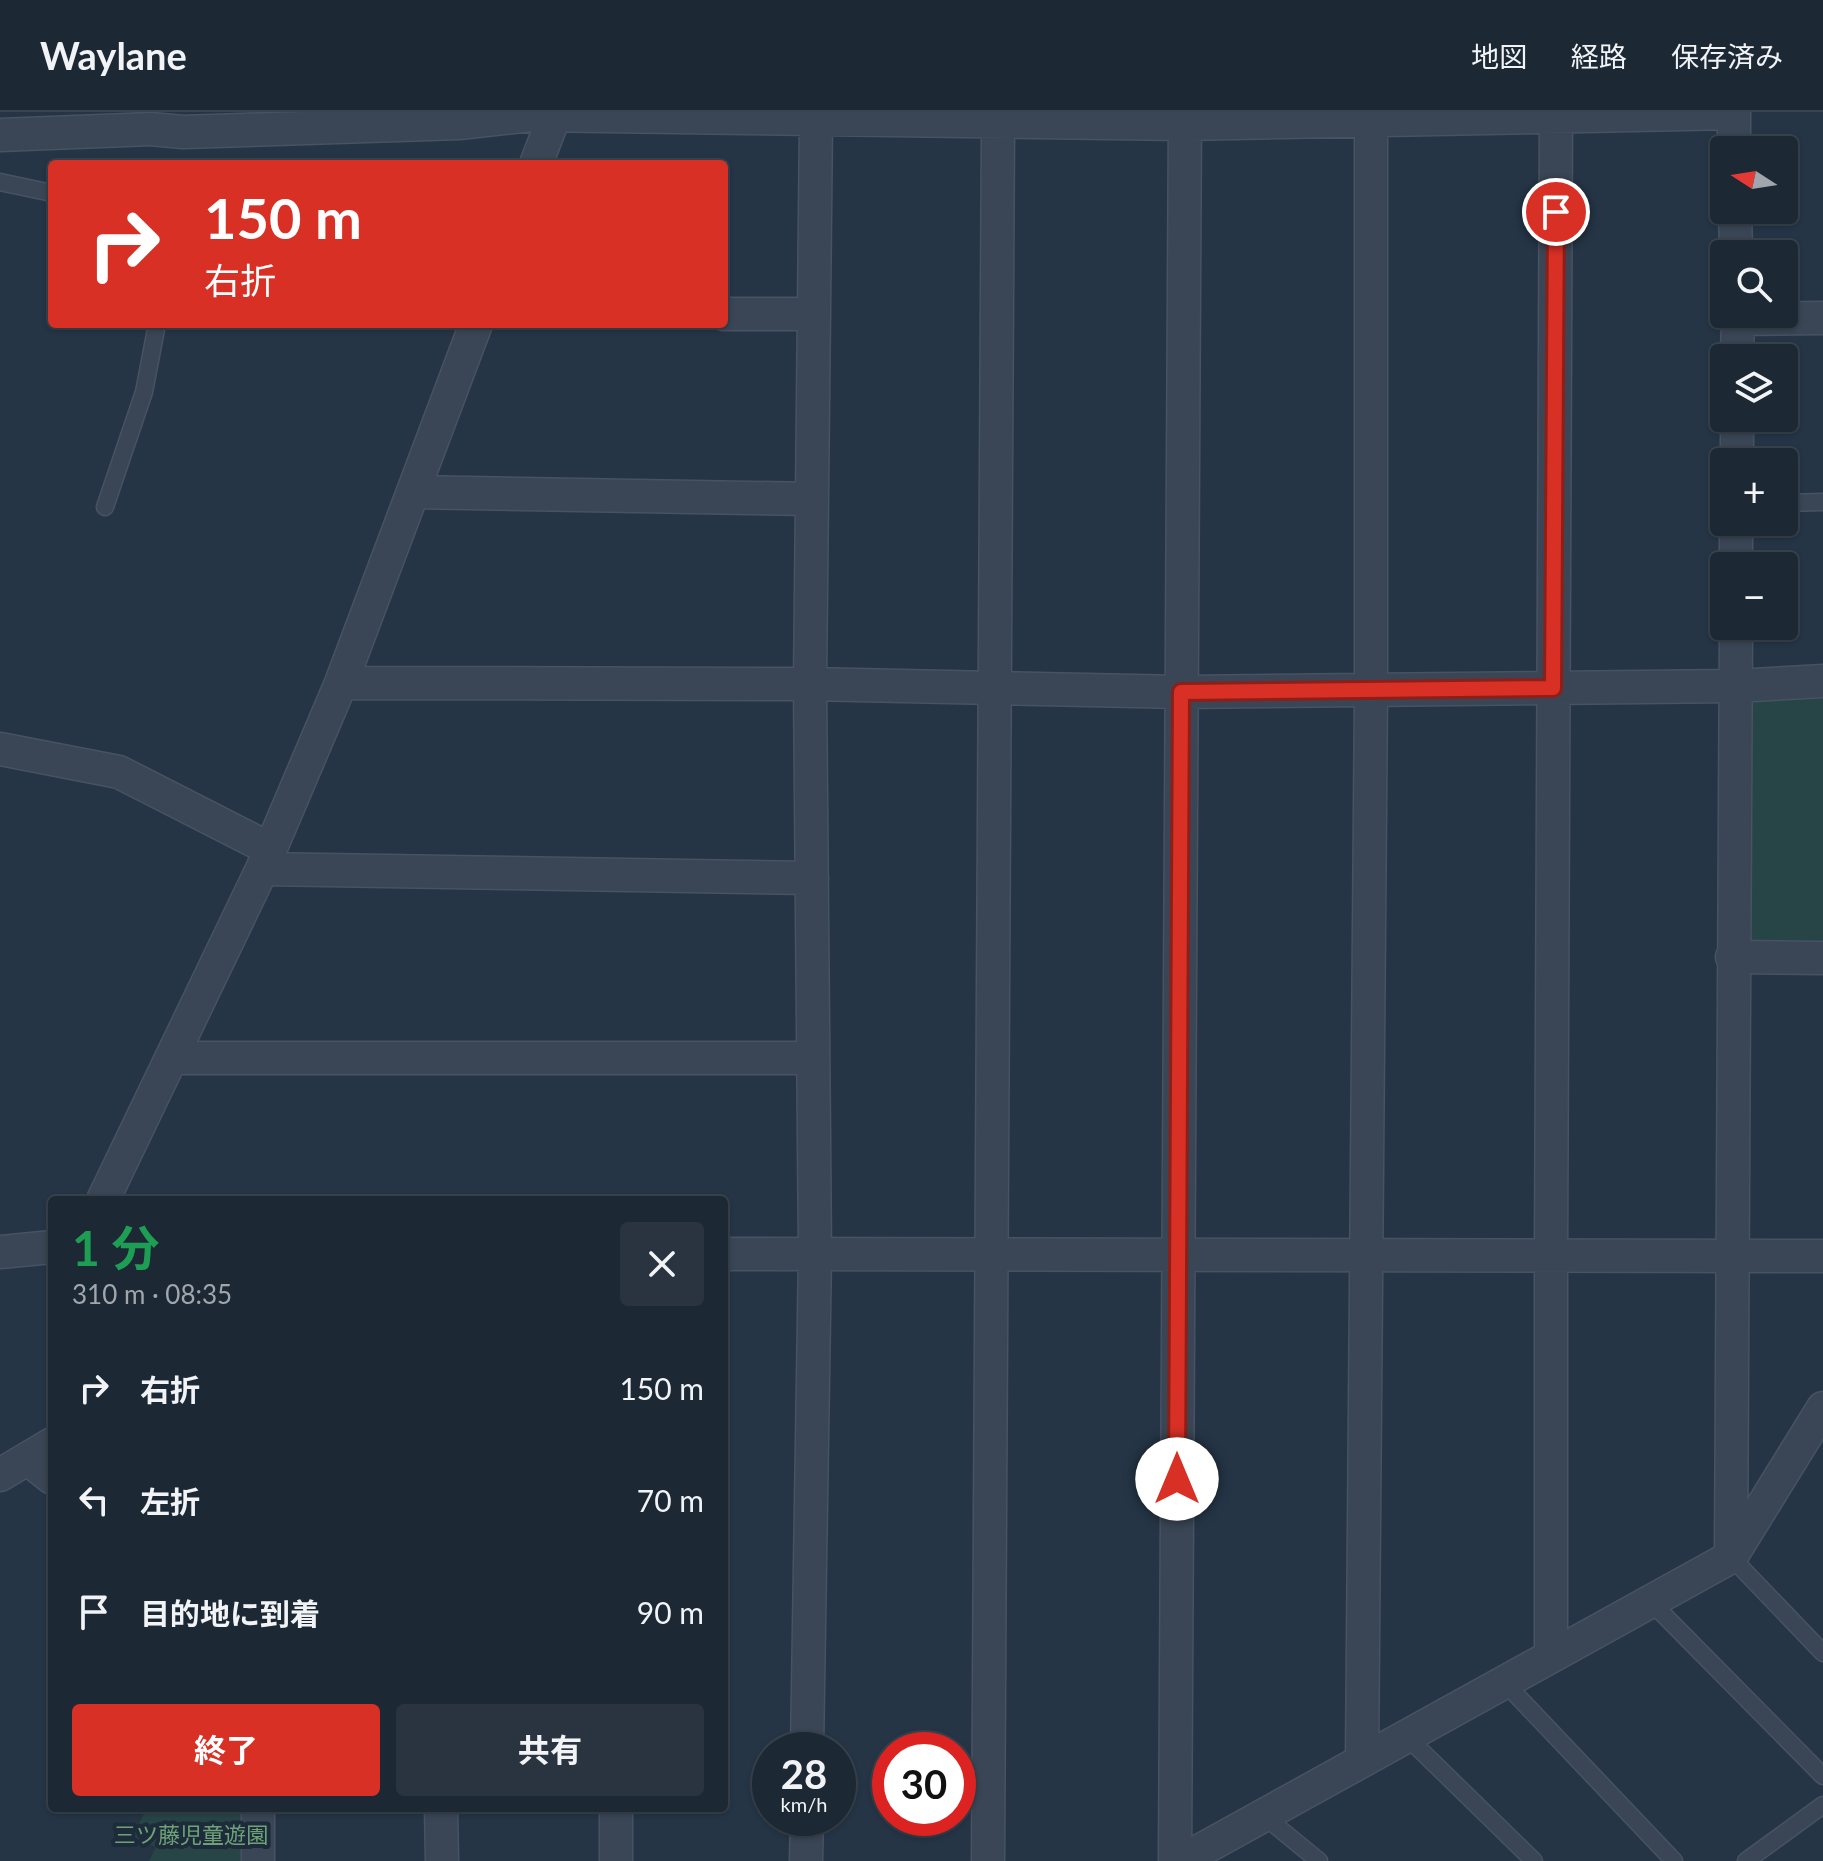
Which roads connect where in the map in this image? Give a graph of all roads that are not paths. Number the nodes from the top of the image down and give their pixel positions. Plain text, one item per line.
1 (1734, 112) edge
2 (555, 113) edge
3 (1556, 116) junction
4 (1185, 118) edge
5 (816, 120) junction
6 (1371, 120) junction
7 (998, 122) junction
8 (0, 135) edge
9 (1734, 136) edge
10 (537, 160) edge
11 (0, 182) edge
12 (48, 192) edge
13 (728, 314) edge
14 (814, 314) junction
15 (1798, 318) edge
16 (1823, 318) edge
17 (156, 328) edge
18 (474, 328) edge
19 (413, 492) junction
20 (812, 499) junction
21 (1823, 502) edge
22 (1798, 503) edge
23 (105, 507) dead end
24 (1736, 640) edge
25 (1823, 681) edge
26 (341, 683) junction
27 (810, 684) junction
28 (1735, 686) junction
29 (993, 688) junction
30 (1553, 688) junction
31 (1371, 690) junction
32 (1181, 692) junction
33 (0, 749) edge
34 (266, 859) junction
35 (812, 878) junction
36 (1732, 957) junction
37 (1823, 958) edge
38 (171, 1058) junction
39 (813, 1058) junction
40 (105, 1196) edge
41 (48, 1247) edge
42 (0, 1252) edge
43 (728, 1254) edge
44 (815, 1254) junction
45 (993, 1255) junction
46 (1178, 1255) junction
47 (1366, 1256) junction
48 (1551, 1256) junction
49 (1731, 1256) junction
50 (1823, 1256) edge
51 (1818, 1427) edge
52 (1731, 1557) junction
53 (1650, 1601) junction
54 (1823, 1653) edge
55 (1551, 1656) junction
56 (1504, 1682) junction
57 (807, 1732) edge
58 (1406, 1736) junction
59 (1362, 1761) junction
60 (1823, 1776) edge
61 (1823, 1805) edge
62 (258, 1812) edge
63 (441, 1812) edge
64 (616, 1812) edge
65 (1264, 1816) junction
66 (807, 1836) edge
67 (258, 1861) edge
68 (442, 1861) edge
69 (616, 1861) edge
70 (806, 1861) edge
71 (988, 1861) edge
72 (1175, 1861) edge
73 (1181, 1861) edge
74 (1319, 1861) edge
75 (1534, 1861) edge
76 (1674, 1861) edge
77 (1746, 1861) edge

1 - 3 street
1 - 9 street
2 - 5 street
2 - 8 street
2 - 10 street
3 - 6 street
3 - 30 street
4 - 6 street
4 - 7 street
4 - 32 street
5 - 7 street
5 - 14 street
6 - 31 street
7 - 29 street
11 - 12 lane
13 - 14 street
14 - 20 street
15 - 16 street
17 - 23 lane
18 - 19 street
19 - 20 street
19 - 26 street
20 - 27 street
21 - 22 lane
24 - 28 street
25 - 28 street
26 - 27 street
26 - 34 street
27 - 29 street
27 - 35 street
28 - 30 street
28 - 36 street
29 - 32 street
29 - 45 street
30 - 31 street
30 - 48 street
31 - 32 street
31 - 47 street
32 - 46 street
33 - 34 street
34 - 35 street
34 - 38 street
35 - 39 street
36 - 37 street
36 - 49 street
38 - 39 street
38 - 40 street
39 - 44 street
41 - 42 street
43 - 44 street
44 - 45 street
44 - 57 street
45 - 46 street
45 - 71 street
46 - 47 street
46 - 72 street
47 - 48 street
47 - 59 street
48 - 49 street
48 - 55 street
49 - 50 street
49 - 52 street
51 - 52 street
52 - 53 street
52 - 54 lane
53 - 55 street
53 - 60 lane
55 - 56 street
56 - 58 street
56 - 76 lane
58 - 59 street
58 - 75 lane
59 - 65 street
61 - 77 lane
62 - 67 street
63 - 68 street
64 - 69 street
65 - 73 street
65 - 74 lane
66 - 70 street

